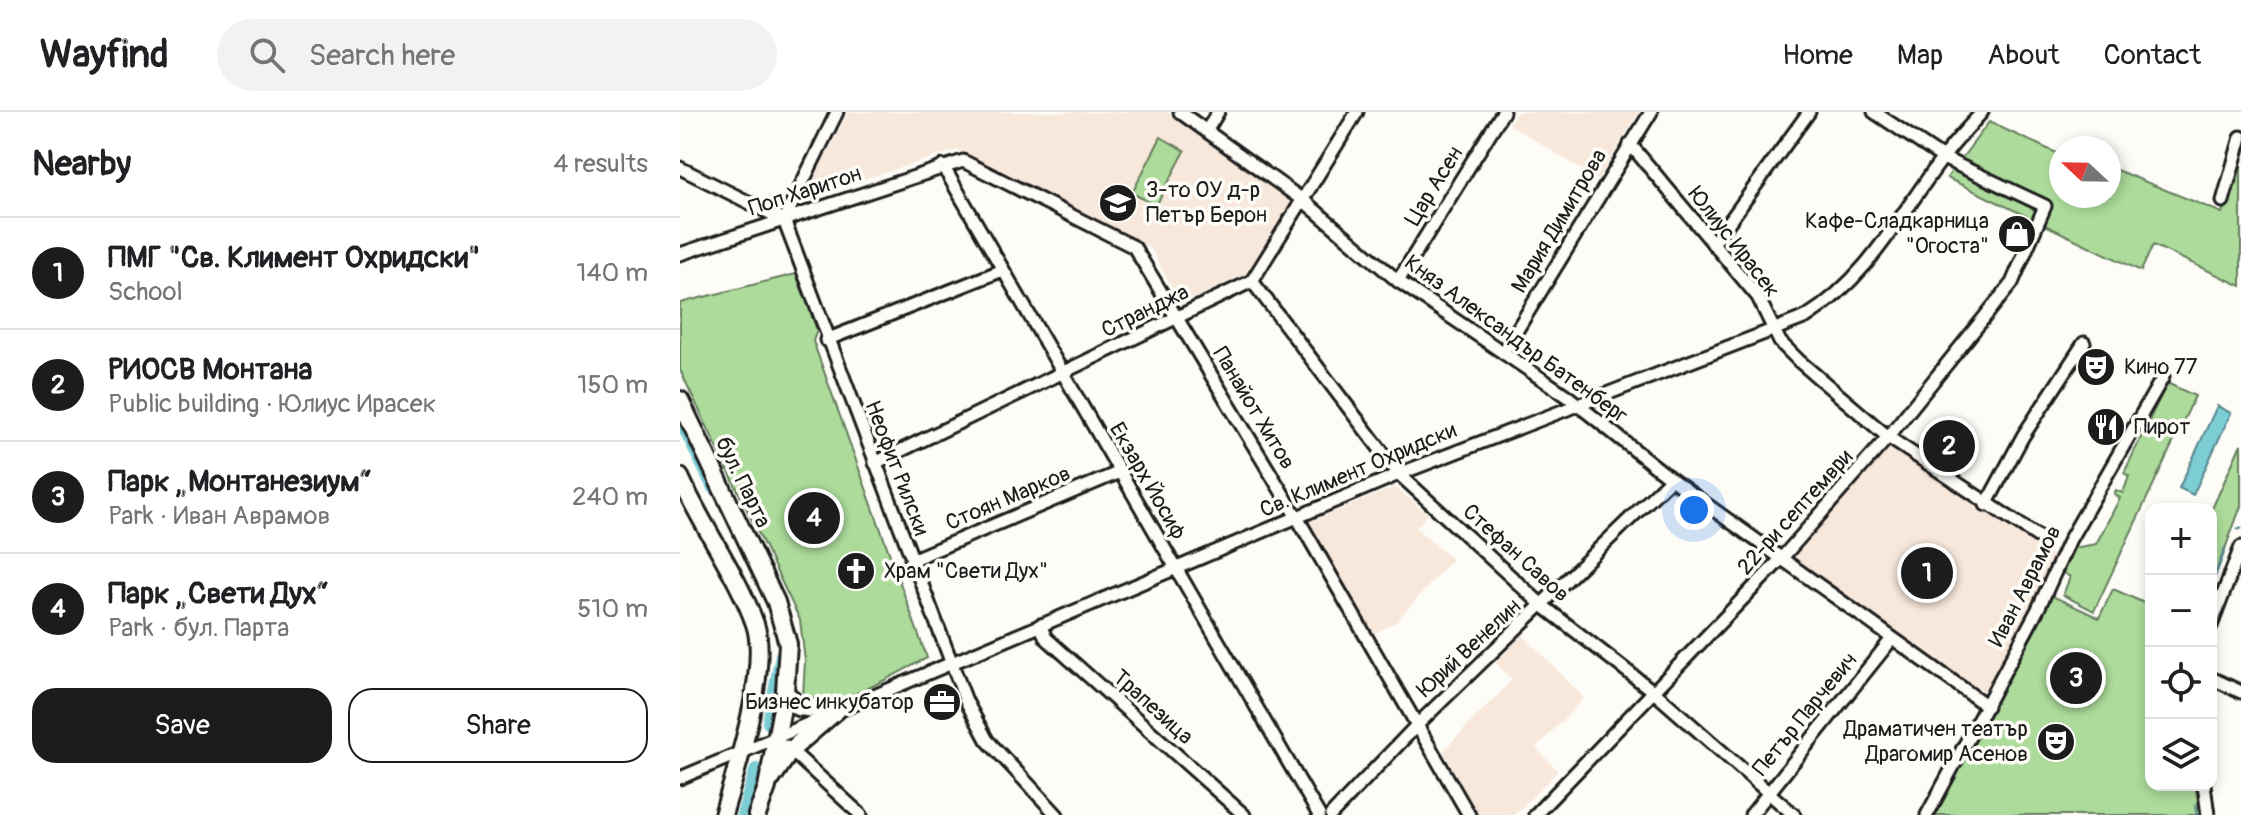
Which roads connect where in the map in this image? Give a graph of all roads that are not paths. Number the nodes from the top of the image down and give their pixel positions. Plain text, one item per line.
1 (837, 112) edge
2 (1180, 112) edge
3 (1218, 112) edge
4 (1357, 112) edge
5 (1503, 112) edge
6 (1651, 112) edge
7 (1809, 112) edge
8 (1874, 112) edge
9 (1982, 112) edge
10 (1207, 130) junction
11 (2241, 137) edge
12 (1630, 144) junction
13 (1943, 158) junction
14 (943, 166) junction
15 (680, 168) edge
16 (1304, 201) junction
17 (2223, 201) dead end
18 (784, 220) junction
19 (1713, 244) junction
20 (680, 254) edge
21 (1003, 270) junction
22 (1252, 281) junction
23 (1398, 281) junction
24 (1177, 318) junction
25 (1773, 330) junction
26 (826, 340) junction
27 (2084, 343) dead end
28 (1504, 351) junction
29 (1063, 373) junction
30 (2163, 377) dead end
31 (680, 400) edge
32 (1577, 403) junction
33 (1888, 437) junction
34 (875, 463) junction
35 (1120, 472) junction
36 (1399, 474) junction
37 (1671, 479) junction
38 (682, 488) edge
39 (1986, 505) junction
40 (1298, 519) junction
41 (2037, 536) dead end
42 (2241, 547) edge
43 (1781, 559) junction
44 (911, 560) junction
45 (1175, 566) junction
46 (1543, 606) junction
47 (2217, 610) edge
48 (1040, 625) junction
49 (1891, 640) junction
50 (951, 663) junction
51 (2217, 681) edge
52 (785, 692) junction
53 (1654, 692) junction
54 (2241, 692) edge
55 (1989, 701) junction
56 (836, 711) junction
57 (1417, 725) junction
58 (776, 738) junction
59 (791, 750) junction
60 (741, 752) junction
61 (680, 778) edge
62 (767, 787) junction
63 (1768, 791) junction
64 (2205, 791) edge
65 (723, 815) edge
66 (757, 815) edge
67 (861, 815) edge
68 (1057, 815) edge
69 (1244, 815) edge
70 (1319, 815) edge
71 (1331, 815) edge
72 (1469, 815) edge
73 (1535, 815) edge
74 (1751, 815) edge
75 (1794, 815) edge
76 (1927, 815) edge
77 (2208, 815) edge

1 - 18 street
2 - 10 street, Княз Александър Батенберг
3 - 10 street
4 - 16 street
5 - 23 street, Цар Асен
6 - 12 street, Мария Димитрова
7 - 19 street
8 - 13 street
9 - 13 street, Св. Климент Охридски
10 - 16 street, Княз Александър Батенберг
11 - 17 street
12 - 19 street, Юлиус Ирасек
12 - 28 street, Мария Димитрова
13 - 25 street, Св. Климент Охридски
13 - 33 street, 22-ри септември
14 - 18 street, Поп Харитон
14 - 21 street, Екзарх Йосиф
14 - 24 street, Панайот Хитов
15 - 18 street
16 - 22 street
16 - 23 street, Княз Александър Батенберг
18 - 20 street, Поп Харитон
18 - 26 street, Неофит Рилски
19 - 25 street, Юлиус Ирасек
21 - 26 street
21 - 29 street, Екзарх Йосиф
22 - 24 street, Странджа
22 - 36 street, Стефан Савов
23 - 28 street, Княз Александър Батенберг
24 - 29 street, Странджа
24 - 40 street, Панайот Хитов
25 - 32 street, Св. Климент Охридски
25 - 33 street, Юлиус Ирасек
26 - 34 street, Неофит Рилски
27 - 39 street
28 - 32 street, Княз Александър Батенберг
29 - 34 street, Странджа
29 - 35 street, Екзарх Йосиф
30 - 55 street, Иван Аврамов
31 - 52 main road, бул. Парта
32 - 36 street, Св. Климент Охридски
32 - 37 street, Княз Александър Батенберг
33 - 39 street, Юлиус Ирасек
33 - 43 street, 22-ри септември
34 - 44 street, Неофит Рилски
35 - 44 street, Стоян Марков
35 - 45 street, Екзарх Йосиф
36 - 40 street, Св. Климент Охридски
36 - 46 street, Стефан Савов
37 - 43 street, Княз Александър Батенберг
37 - 46 street, Юрий Венелин
38 - 60 main road
39 - 41 street, Юлиус Ирасек
40 - 45 street, Св. Климент Охридски
40 - 57 street, Панайот Хитов
42 - 47 street
43 - 49 street, Княз Александър Батенберг
43 - 53 street, 22-ри септември
44 - 50 street, Неофит Рилски
45 - 48 street, Св. Климент Охридски
45 - 70 street, Екзарх Йосиф
46 - 53 street, Стефан Савов
46 - 57 street, Юрий Венелин
48 - 50 street, Св. Климент Охридски
48 - 69 street, Трапезица
49 - 55 street, Княз Александър Батенберг
49 - 63 street, Петър Парчевич
50 - 56 street, Св. Климент Охридски
50 - 68 street, Неофит Рилски
51 - 54 street
52 - 56 main road
52 - 58 main road, бул. Парта
53 - 63 street, Стефан Савов
53 - 73 street, 22-ри септември
55 - 76 street, Иван Аврамов
56 - 58 street, Св. Климент Охридски
56 - 59 main road
57 - 71 street, Юрий Венелин
57 - 72 street, Панайот Хитов
58 - 59 street
58 - 60 street, Св. Климент Охридски
58 - 62 main road, бул. Парта
59 - 62 main road
59 - 67 street
60 - 61 street, Св. Климент Охридски
60 - 65 main road
62 - 66 main road, бул. Парта
63 - 74 street, Петър Парчевич
63 - 75 street, Стефан Савов
64 - 77 street

